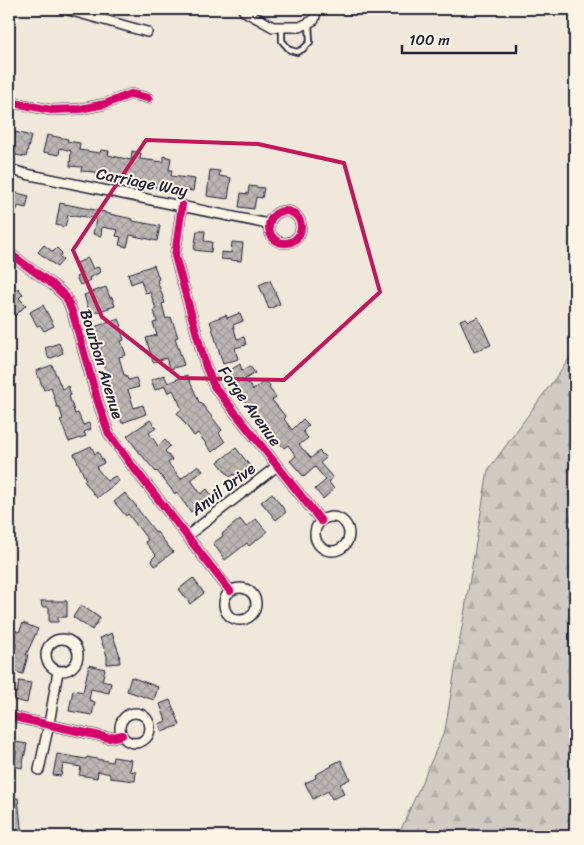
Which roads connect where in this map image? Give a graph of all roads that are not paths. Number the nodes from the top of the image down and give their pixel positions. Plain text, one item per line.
1 (66, 9) edge
2 (242, 9) edge
3 (317, 9) edge
4 (312, 21) junction
5 (282, 27) junction
6 (147, 32) dead end
7 (148, 98) dead end
8 (9, 102) edge
9 (9, 169) edge
10 (182, 205) junction
11 (268, 224) dead end
12 (9, 252) edge
13 (277, 466) junction
14 (321, 521) dead end
15 (186, 536) junction
16 (230, 591) dead end
17 (58, 671) dead end
18 (9, 716) edge
19 (49, 724) junction
20 (122, 735) dead end
21 (38, 770) dead end

1 - 6 street
2 - 5 street
3 - 4 street
4 - 5 street
4 - 5 lane
7 - 8 street
9 - 10 street, Carriage Way
10 - 11 street, Carriage Way
10 - 13 street, Forge Avenue
12 - 15 street, Bourbon Avenue
13 - 14 street, Forge Avenue
13 - 15 street, Anvil Drive
15 - 16 street, Bourbon Avenue
17 - 19 street
18 - 19 street
19 - 20 street
19 - 21 street

